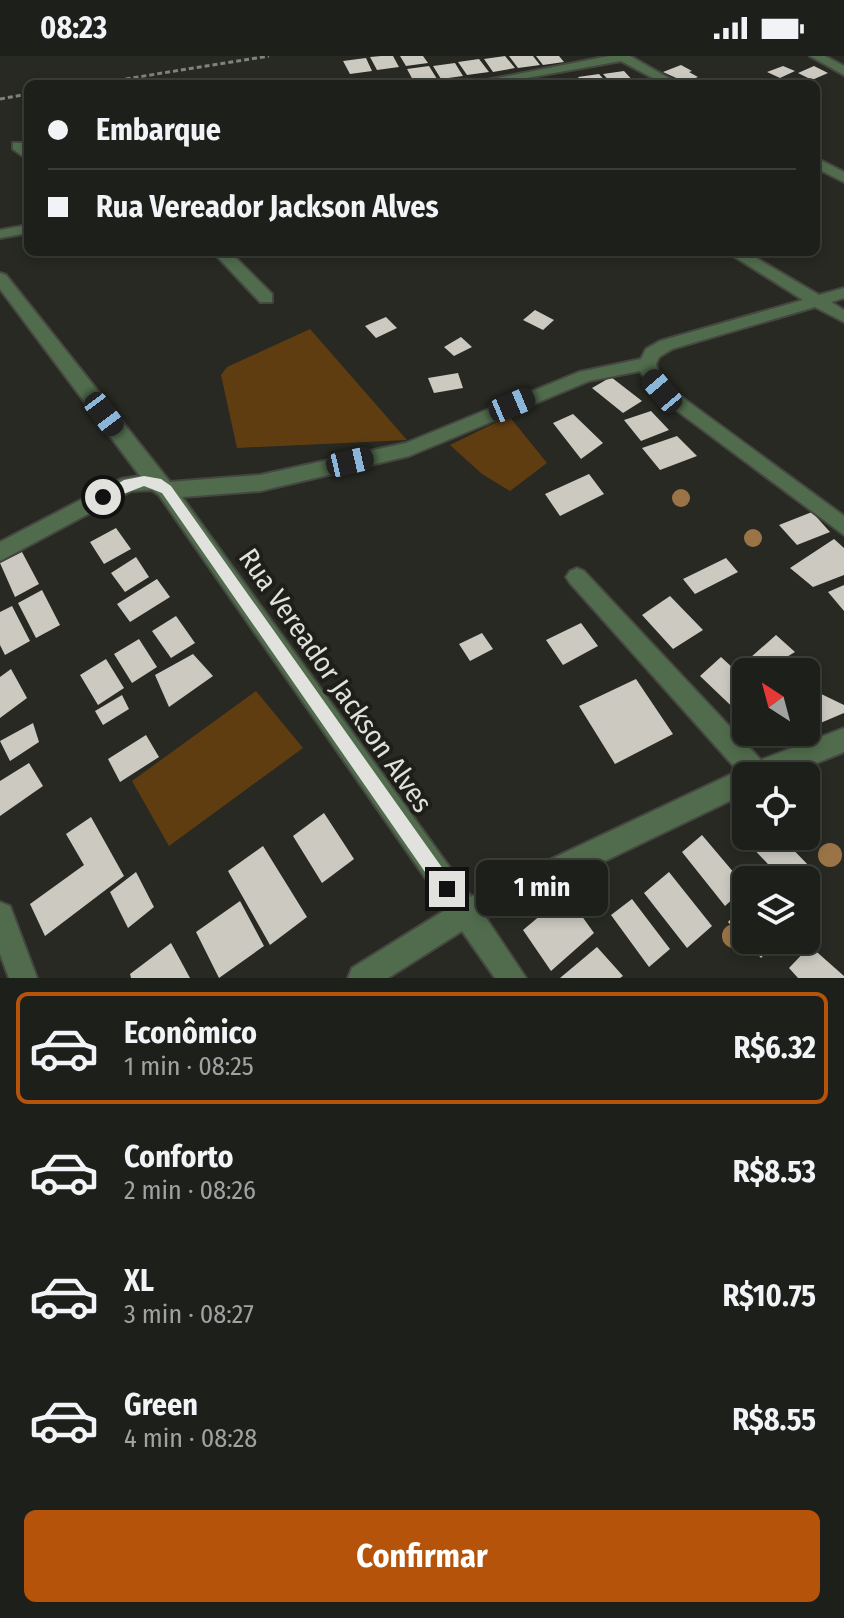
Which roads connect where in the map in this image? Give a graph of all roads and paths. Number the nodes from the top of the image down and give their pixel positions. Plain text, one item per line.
1 (269, 56) edge
2 (816, 56) edge
3 (622, 57) edge
4 (844, 71) edge
5 (119, 80) edge
6 (495, 80) edge
7 (665, 80) edge
8 (24, 95) edge
9 (0, 99) edge
10 (820, 164) edge
11 (844, 178) edge
12 (24, 230) edge
13 (0, 234) edge
14 (225, 256) edge
15 (742, 256) edge
16 (0, 278) edge
17 (844, 293) edge
18 (266, 298) dead end
19 (816, 300) junction
20 (844, 317) edge
21 (647, 364) junction
22 (161, 486) junction
23 (844, 527) edge
24 (0, 552) edge
25 (577, 577) dead end
26 (844, 740) edge
27 (739, 762) edge
28 (789, 762) edge
29 (732, 787) edge
30 (464, 914) junction
31 (0, 916) edge
32 (23, 978) edge
33 (362, 978) edge
34 (512, 978) edge

1 - 5 path
2 - 4 street
3 - 6 street
3 - 7 street
8 - 9 path
10 - 11 street
12 - 13 street
14 - 18 street
15 - 19 street
16 - 22 street, Rua Vereador Jackson Alves
17 - 19 street
19 - 20 street
19 - 21 street
21 - 22 street
21 - 23 street
22 - 24 street
22 - 30 street, Rua Vereador Jackson Alves
25 - 27 street
26 - 28 street
29 - 30 street
30 - 33 street
30 - 34 street, Rua Vereador Jackson Alves
31 - 32 street

